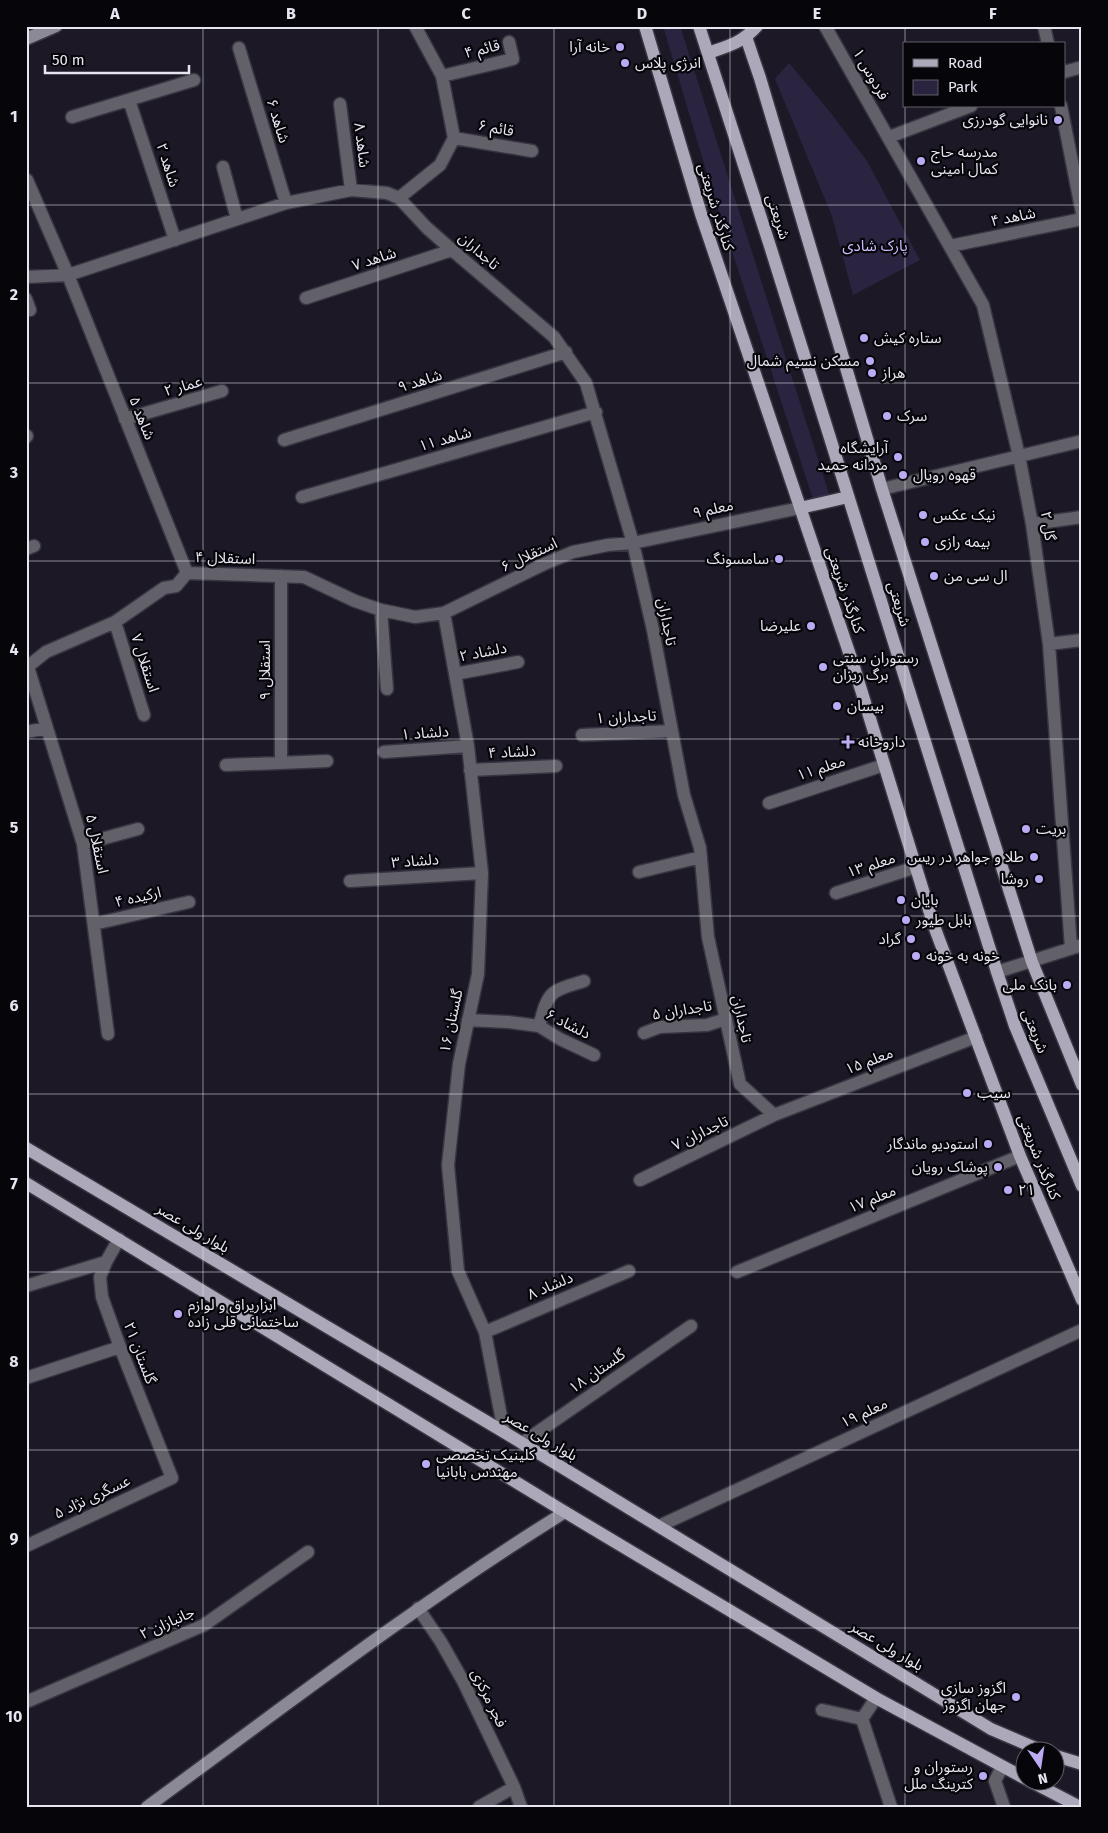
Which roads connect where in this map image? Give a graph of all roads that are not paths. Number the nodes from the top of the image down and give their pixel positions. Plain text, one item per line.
1 (56, 26) edge
2 (415, 26) edge
3 (645, 26) edge
4 (700, 26) edge
5 (756, 26) edge
6 (825, 26) edge
7 (1044, 26) edge
8 (746, 38) junction
9 (26, 39) edge
10 (509, 42) dead end
11 (1048, 42) edge
12 (239, 48) dead end
13 (708, 53) junction
14 (1082, 67) edge
15 (1066, 71) edge
16 (442, 76) junction
17 (194, 80) dead end
18 (129, 100) junction
19 (340, 104) dead end
20 (966, 108) edge
21 (1061, 108) edge
22 (72, 117) dead end
23 (889, 137) junction
24 (454, 138) junction
25 (532, 151) dead end
26 (223, 167) dead end
27 (27, 180) edge
28 (351, 190) junction
29 (399, 198) junction
30 (286, 203) junction
31 (1082, 213) edge
32 (237, 219) junction
33 (1082, 219) edge
34 (175, 240) junction
35 (950, 246) junction
36 (452, 250) junction
37 (68, 275) junction
38 (26, 278) edge
39 (306, 298) dead end
40 (566, 352) junction
41 (222, 391) dead end
42 (596, 412) junction
43 (126, 420) junction
44 (284, 440) dead end
45 (1082, 441) edge
46 (1019, 456) junction
47 (882, 490) junction
48 (848, 496) junction
49 (302, 497) dead end
50 (800, 508) junction
51 (1082, 517) edge
52 (1032, 524) junction
53 (633, 543) junction
54 (187, 573) junction
55 (281, 576) junction
56 (381, 610) junction
57 (444, 612) junction
58 (115, 622) junction
59 (1082, 640) edge
60 (1049, 644) junction
61 (518, 662) dead end
62 (27, 668) edge
63 (455, 674) junction
64 (387, 689) dead end
65 (144, 715) dead end
66 (48, 728) junction
67 (671, 731) junction
68 (26, 732) edge
69 (582, 735) dead end
70 (468, 746) junction
71 (384, 752) dead end
72 (327, 761) dead end
73 (281, 763) junction
74 (226, 765) dead end
75 (884, 765) junction
76 (556, 766) dead end
77 (470, 770) junction
78 (769, 803) dead end
79 (138, 829) dead end
80 (83, 844) junction
81 (701, 857) junction
82 (916, 867) junction
83 (638, 872) dead end
84 (482, 873) junction
85 (350, 881) dead end
86 (836, 893) dead end
87 (189, 902) dead end
88 (94, 924) junction
89 (1076, 946) edge
90 (1032, 962) junction
91 (997, 972) junction
92 (584, 982) dead end
93 (726, 1019) junction
94 (468, 1020) junction
95 (539, 1026) junction
96 (644, 1033) dead end
97 (108, 1034) dead end
98 (976, 1037) junction
99 (594, 1055) dead end
100 (1082, 1085) edge
101 (774, 1115) junction
102 (26, 1148) edge
103 (1020, 1156) junction
104 (640, 1180) dead end
105 (26, 1183) edge
106 (1082, 1186) edge
107 (119, 1239) junction
108 (106, 1262) junction
109 (629, 1271) dead end
110 (737, 1272) dead end
111 (26, 1286) edge
112 (1082, 1300) edge
113 (691, 1326) dead end
114 (1082, 1330) edge
115 (485, 1332) junction
116 (120, 1347) junction
117 (26, 1378) edge
118 (504, 1432) junction
119 (522, 1443) junction
120 (172, 1478) joint
121 (565, 1512) junction
122 (659, 1526) junction
123 (26, 1546) edge
124 (308, 1552) dead end
125 (418, 1608) junction
126 (876, 1698) junction
127 (26, 1702) edge
128 (822, 1710) dead end
129 (862, 1719) junction
130 (1016, 1740) edge
131 (1066, 1759) edge
132 (1080, 1764) edge
133 (1002, 1767) junction
134 (1016, 1774) edge
135 (514, 1787) junction
136 (1047, 1790) edge
137 (147, 1807) edge
138 (479, 1807) edge
139 (521, 1807) edge
140 (891, 1807) edge
141 (1004, 1807) edge
142 (1080, 1807) edge

1 - 9 main road
2 - 16 street
3 - 50 main road, کنارگذر شریعتی
4 - 13 main road, شریعتی
5 - 8 main road
6 - 23 street, فردوس ۱
7 - 11 street
8 - 13 main road
8 - 47 main road
10 - 16 street, قائم ۴
12 - 30 street, شاهد ۶
13 - 48 main road, شریعتی
14 - 15 street
16 - 24 street
17 - 18 street
18 - 22 street
18 - 34 street, شاهد ۲
19 - 28 street, شاهد ۸
20 - 23 street
21 - 31 street
23 - 35 street, گل ۲
24 - 25 street, قائم ۶
24 - 29 street
26 - 32 street
27 - 37 street, شاهد ۵
28 - 29 street
28 - 30 street
29 - 36 street, تاجداران
30 - 32 street
32 - 34 street
33 - 35 street, شاهد ۴
34 - 37 street
35 - 46 street, گل ۲
36 - 39 street, شاهد ۷
36 - 40 street, تاجداران
37 - 38 street
37 - 43 street, شاهد ۵
40 - 42 street, تاجداران
40 - 44 street, شاهد ۹
41 - 43 street, عمار ۲
42 - 49 street, شاهد ۱۱
42 - 53 street, تاجداران
43 - 54 street, شاهد ۵
45 - 46 street
46 - 47 street
46 - 52 street, گل ۲
47 - 90 main road
48 - 50 main road
48 - 91 main road, شریعتی
50 - 53 street, معلم ۹
50 - 75 main road, کنارگذر شریعتی
51 - 52 street
52 - 60 street, گل ۲
53 - 57 street, استقلال ۶
53 - 67 street, تاجداران
54 - 55 street, استقلال ۴
54 - 58 street, استقلال ۴
55 - 56 street, استقلال ۴
55 - 73 street, استقلال ۹
56 - 57 street, استقلال ۴
56 - 64 street
57 - 63 street, گلستان ۱۶
58 - 62 street, استقلال ۴
58 - 65 street, استقلال ۷
59 - 60 street
60 - 89 street, گل ۲
61 - 63 street, دلشاد ۲
62 - 66 street, استقلال ۵
63 - 70 street, گلستان ۱۶
66 - 68 street
66 - 80 street, استقلال ۵
67 - 69 street, تاجداران ۱
67 - 81 street, تاجداران
70 - 71 street, دلشاد ۱
70 - 77 street, گلستان ۱۶
72 - 73 street
73 - 74 street
75 - 78 street, معلم ۱۱
75 - 82 main road, کنارگذر شریعتی
76 - 77 street, دلشاد ۴
77 - 84 street, گلستان ۱۶
79 - 80 street
80 - 88 street, استقلال ۵
81 - 83 street
81 - 93 street, تاجداران
82 - 86 street, معلم ۱۳
82 - 98 main road, کنارگذر شریعتی
84 - 85 street, دلشاد ۳
84 - 94 street, گلستان ۱۶
87 - 88 street, ارکیده ۴
88 - 97 street, استقلال ۵
89 - 90 street
90 - 91 street
90 - 100 main road
91 - 106 main road, شریعتی
92 - 95 street
93 - 96 street, تاجداران ۵
93 - 101 street, تاجداران
94 - 95 street, دلشاد ۶
94 - 115 street, گلستان ۱۶
95 - 99 street, دلشاد ۶
98 - 101 street, معلم ۱۵
98 - 103 main road, کنارگذر شریعتی
101 - 104 street, تاجداران ۷
102 - 118 main road, بلوار ولی عصر
103 - 110 street, معلم ۱۷
103 - 112 main road, کنارگذر شریعتی
105 - 107 main road
107 - 108 street, گلستان ۲۱
107 - 121 main road
108 - 111 street
108 - 116 street, گلستان ۲۱
109 - 115 street, دلشاد ۸
113 - 119 street, گلستان ۱۸
114 - 122 street, معلم ۱۹
115 - 118 street, گلستان ۱۶
116 - 117 street
116 - 120 street, گلستان ۲۱
118 - 119 main road, بلوار ولی عصر
119 - 122 main road, بلوار ولی عصر
120 - 123 street, عسگری نژاد ۵
121 - 125 main road
121 - 126 main road
122 - 130 main road, بلوار ولی عصر
124 - 127 street, جانبازان ۲
125 - 135 street, فجر مرکزی
125 - 137 main road
126 - 129 street
126 - 133 main road
128 - 129 street
129 - 140 street
131 - 132 main road
133 - 134 main road
133 - 141 street
135 - 138 street
135 - 139 street, فجر مرکزی
136 - 142 main road

